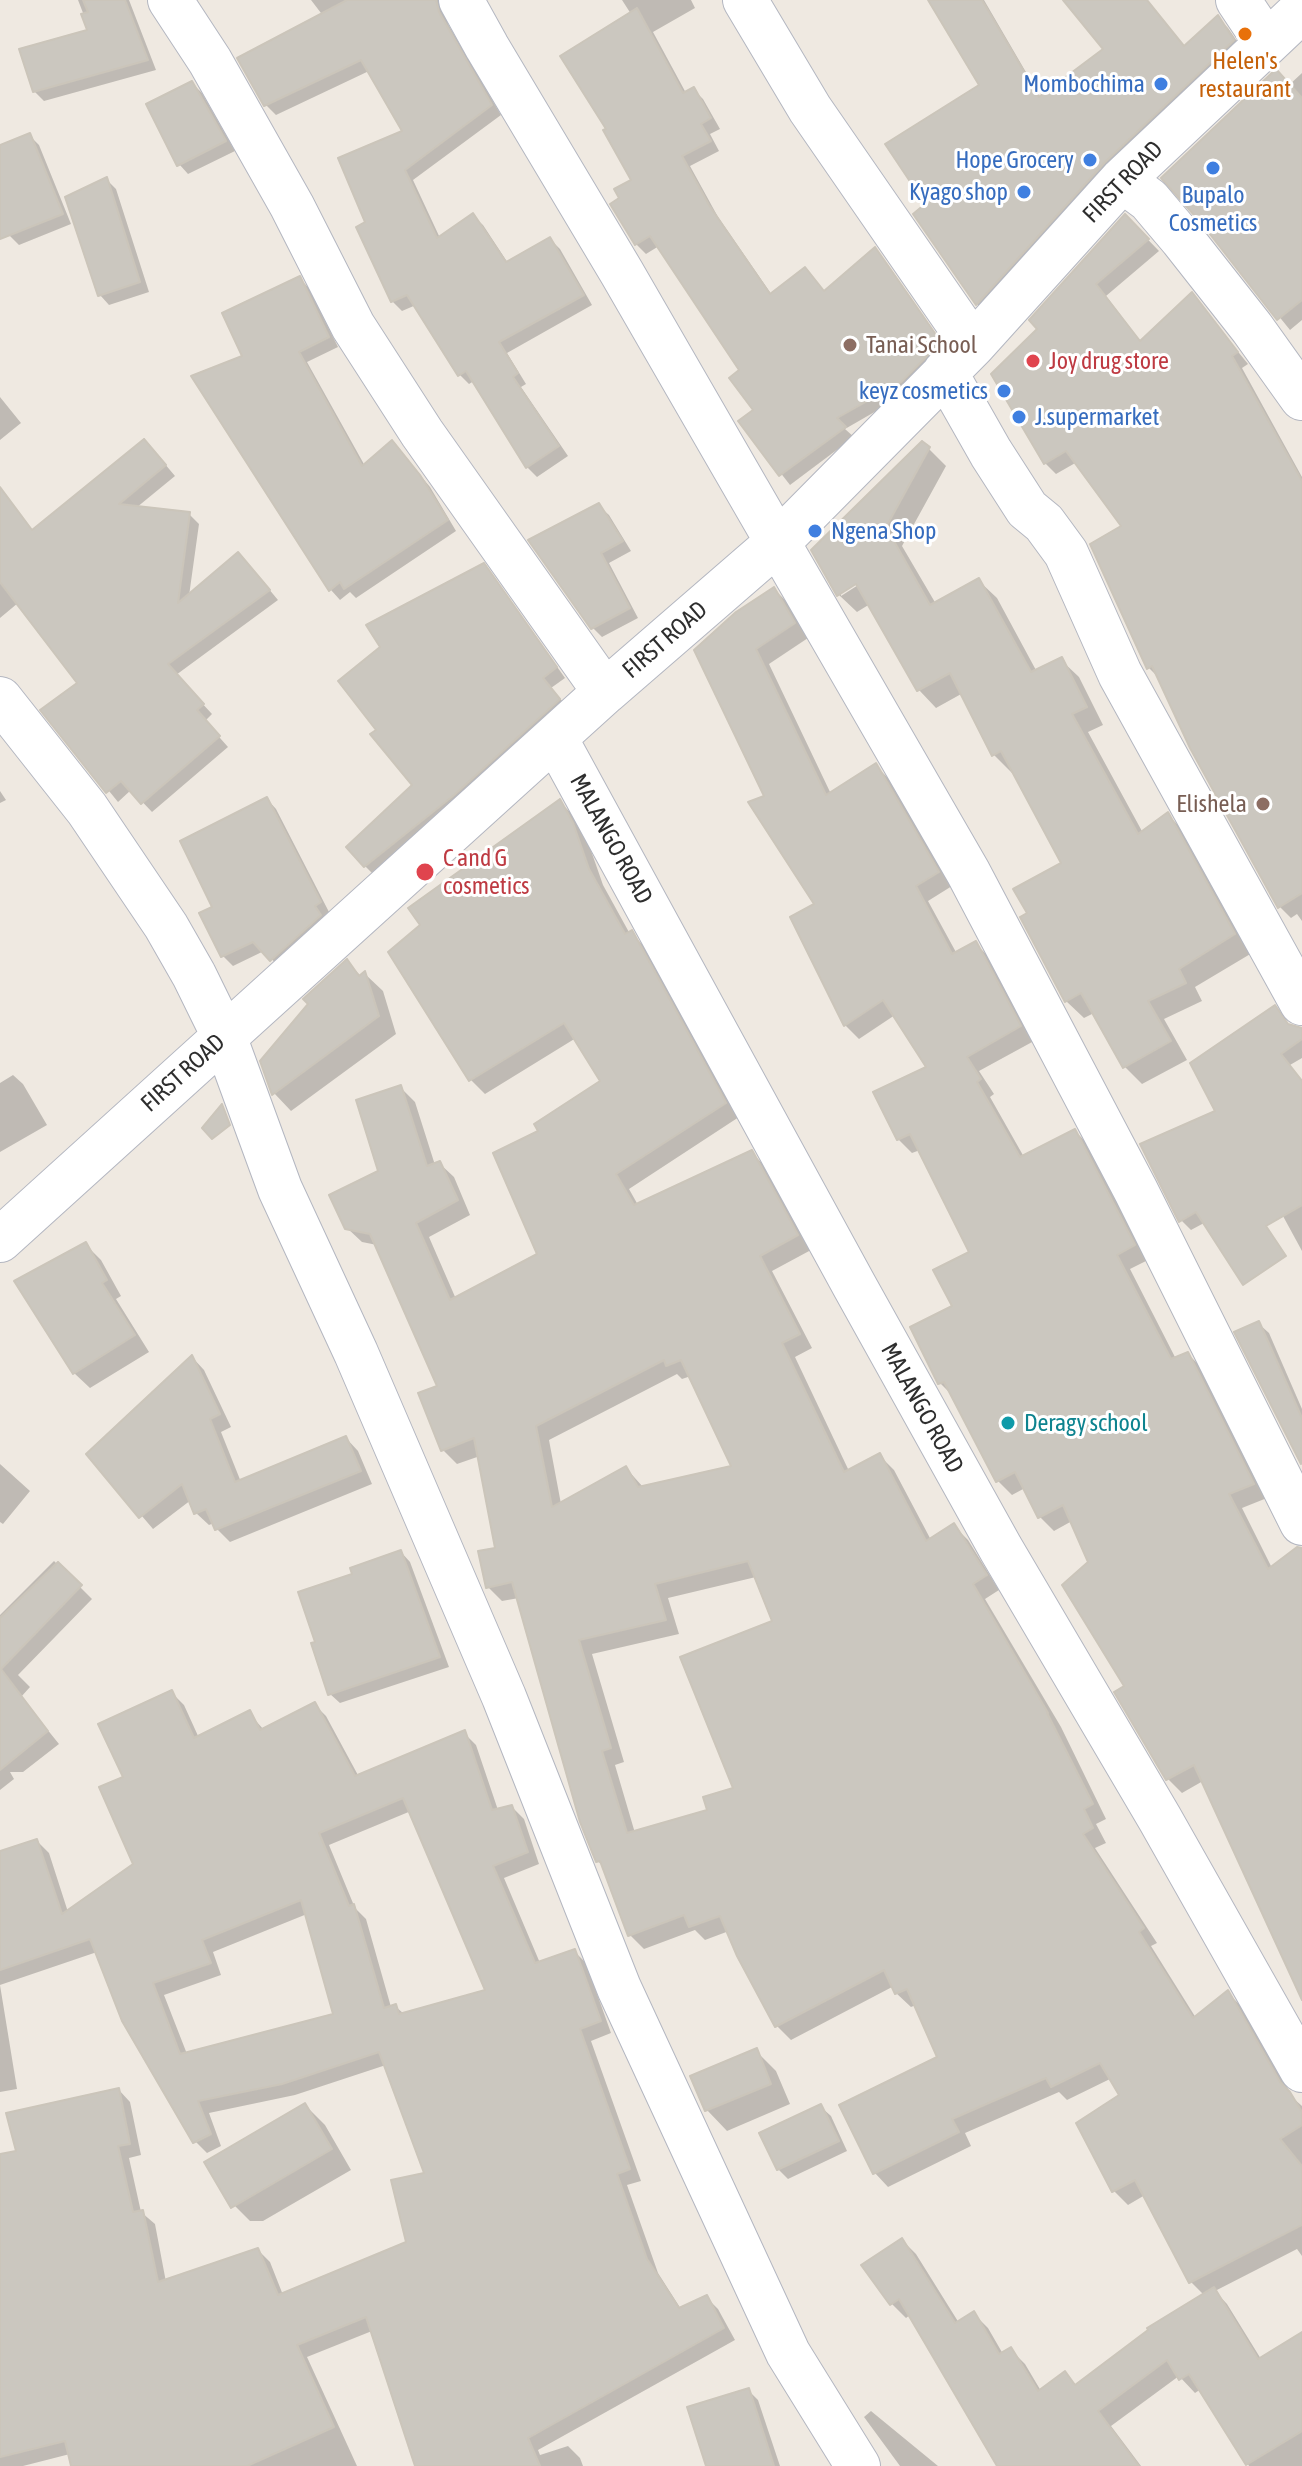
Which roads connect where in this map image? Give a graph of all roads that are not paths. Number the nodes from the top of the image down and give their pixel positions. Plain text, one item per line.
1 (170, 0) edge
2 (461, 0) edge
3 (745, 0) edge
4 (1238, 0) edge
5 (1302, 10) edge
6 (1266, 42) junction
7 (1122, 180) junction
8 (959, 358) junction
9 (1302, 398) edge
10 (777, 543) junction
11 (605, 692) junction
12 (0, 699) edge
13 (555, 738) junction
14 (1302, 1003) edge
15 (224, 1036) junction
16 (0, 1240) edge
17 (1302, 1523) edge
18 (1302, 2070) edge
19 (858, 2466) edge

1 - 11 street
2 - 10 street
3 - 8 street
4 - 6 street
5 - 6 street, FIRST ROAD
6 - 7 street, FIRST ROAD
7 - 8 street, FIRST ROAD
7 - 9 street
8 - 10 street, FIRST ROAD
8 - 14 street
10 - 11 street, FIRST ROAD
10 - 17 street
11 - 13 street, FIRST ROAD
12 - 15 street
13 - 15 street, FIRST ROAD
13 - 18 street, MALANGO ROAD
15 - 16 street, FIRST ROAD
15 - 19 street

